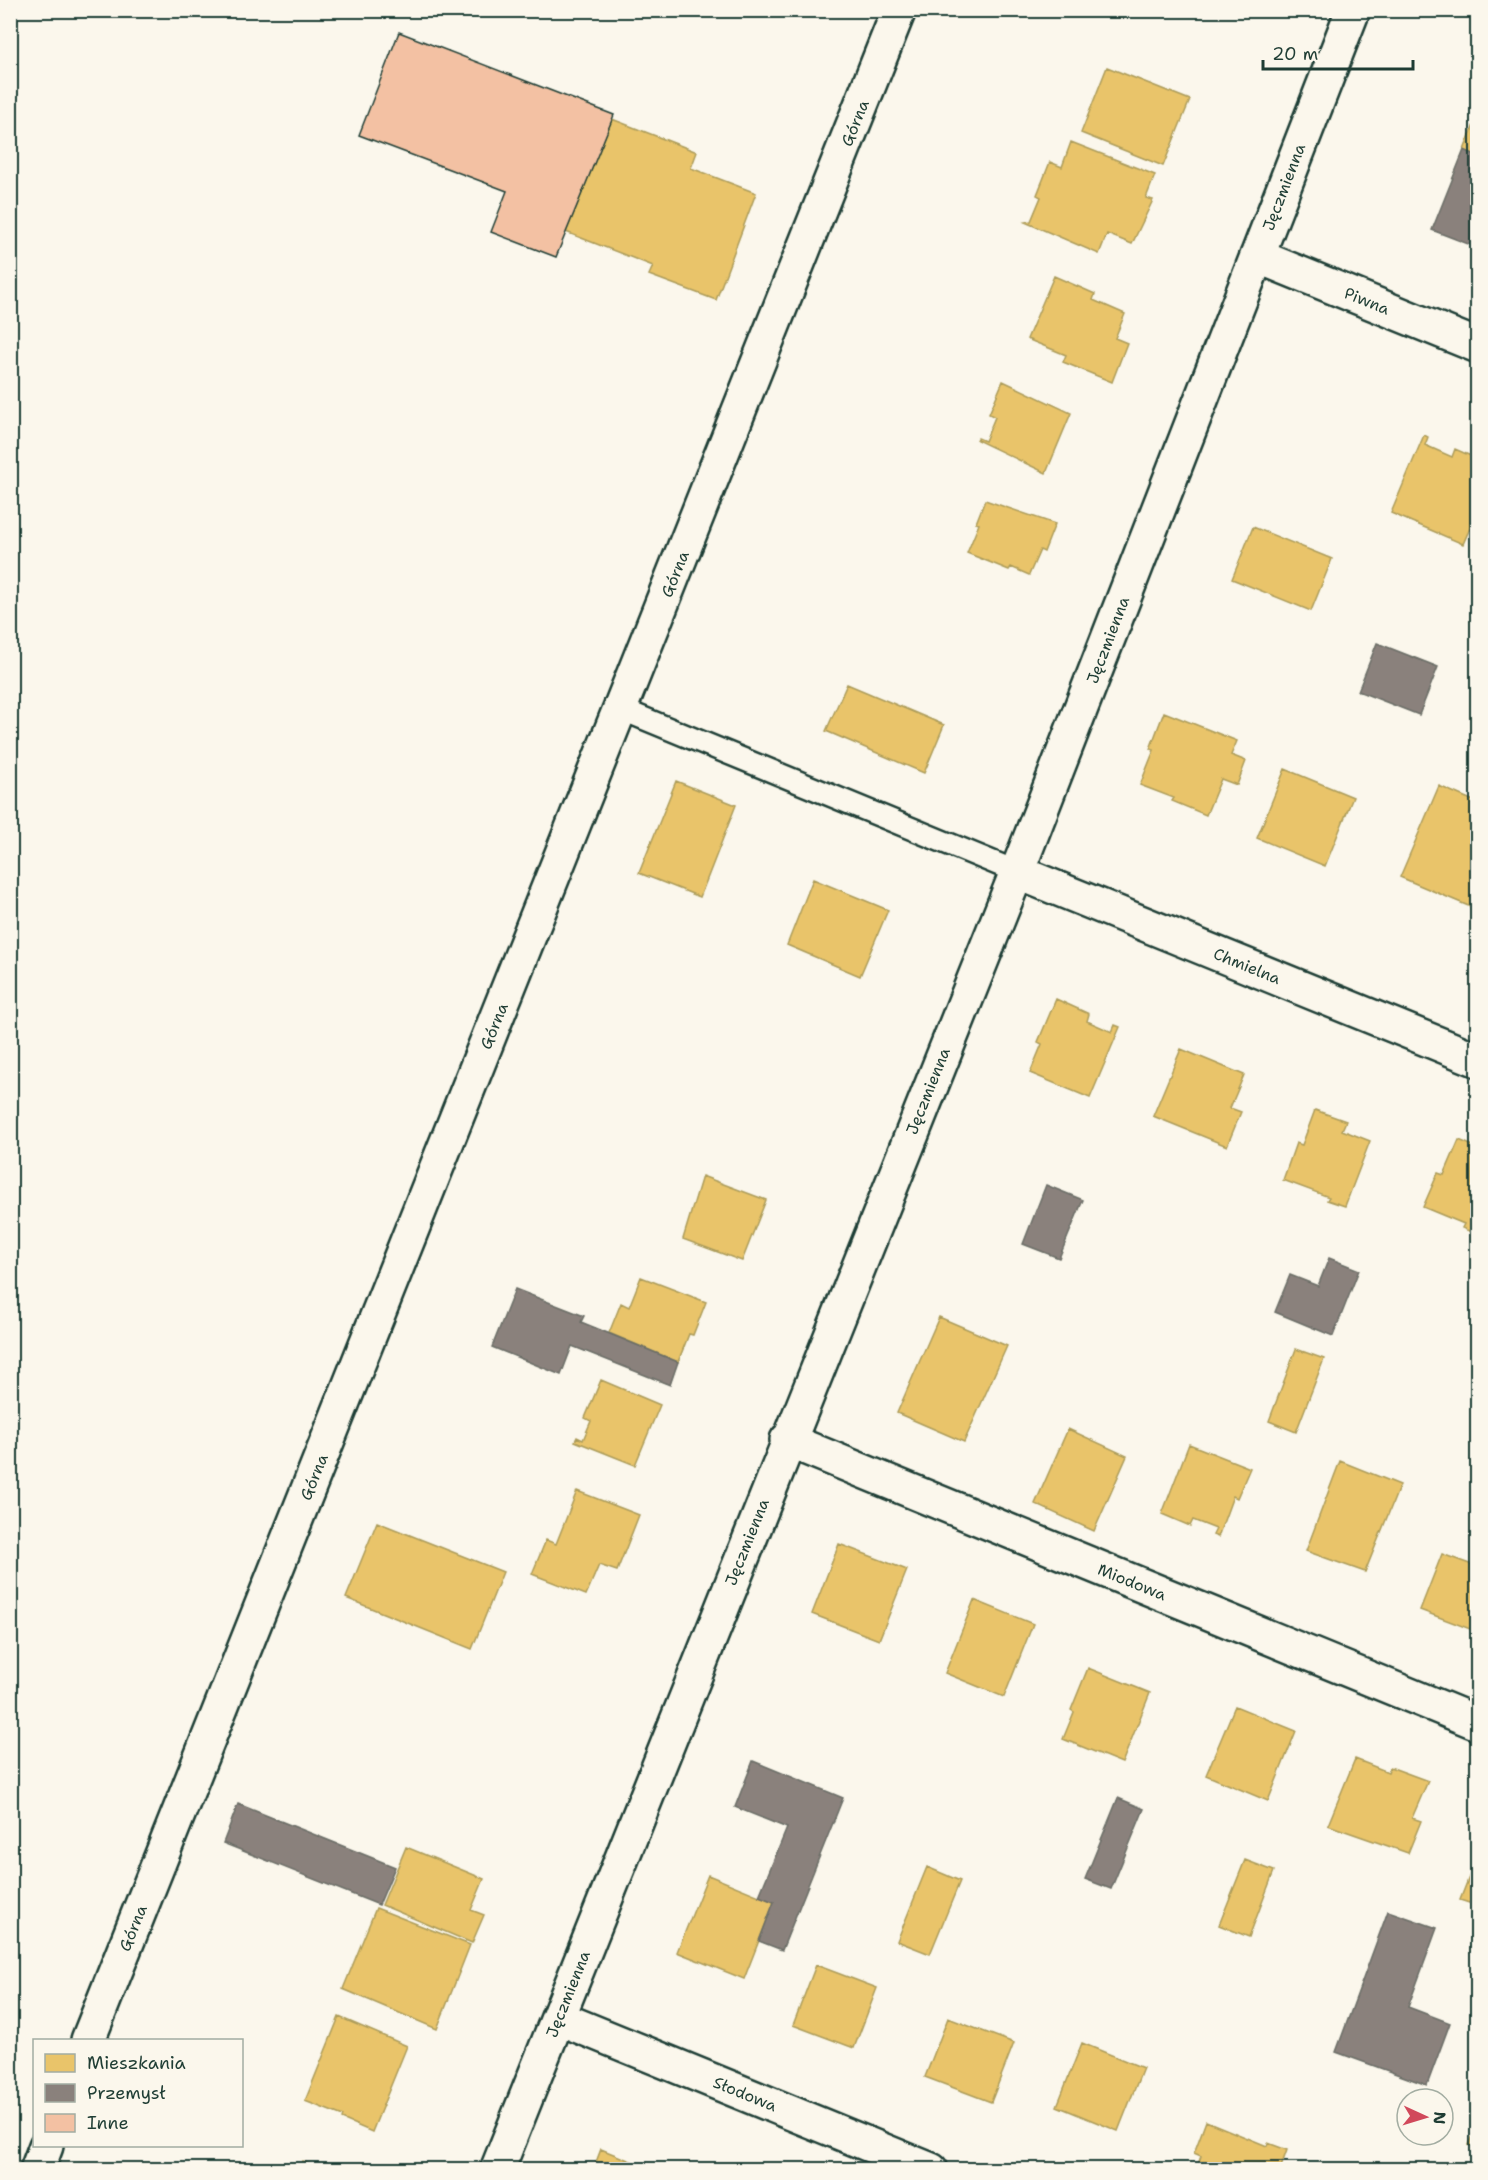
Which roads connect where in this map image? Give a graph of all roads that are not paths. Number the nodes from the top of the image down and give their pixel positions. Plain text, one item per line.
1 (899, 10) edge
2 (1353, 10) edge
3 (1257, 256) junction
4 (1478, 346) edge
5 (621, 709) junction
6 (1017, 872) junction
7 (1478, 1060) edge
8 (787, 1440) junction
9 (1478, 1723) edge
10 (559, 2018) junction
11 (88, 2039) edge
12 (45, 2147) edge
13 (37, 2169) edge
14 (496, 2169) edge
15 (931, 2169) edge

1 - 5 street, Górna
2 - 3 street, Jęczmienna
3 - 4 street, Piwna
3 - 6 street, Jęczmienna
5 - 6 lane
5 - 11 street, Górna
6 - 7 street, Chmielna
6 - 8 street, Jęczmienna
8 - 9 street, Miodowa
8 - 10 street, Jęczmienna
10 - 14 street, Jęczmienna
10 - 15 street, Słodowa
12 - 13 street

